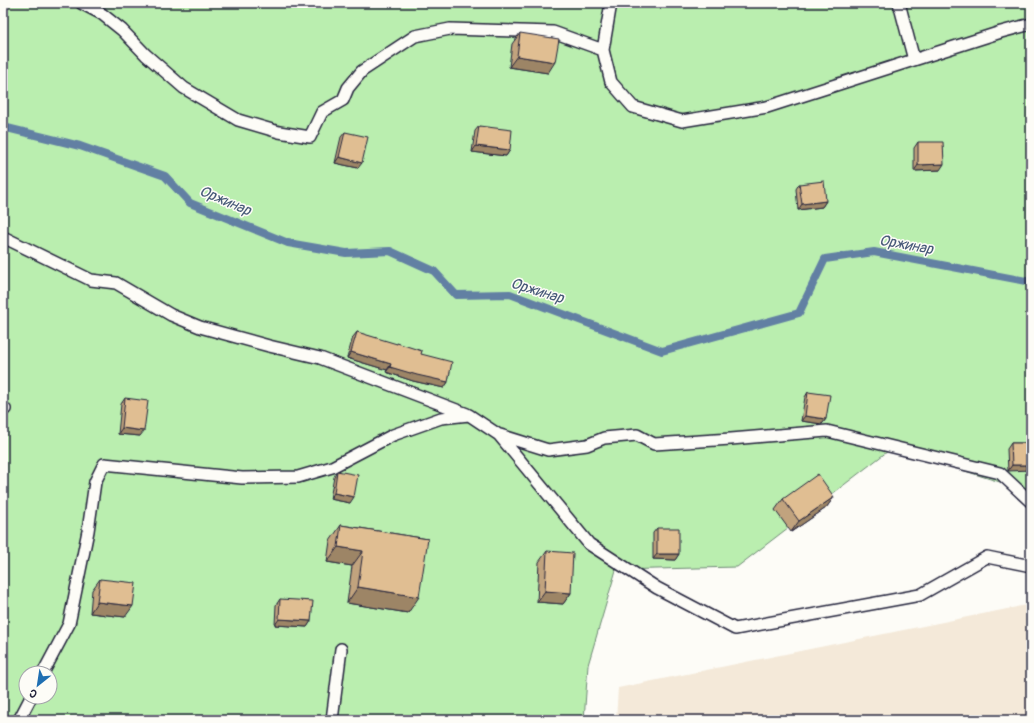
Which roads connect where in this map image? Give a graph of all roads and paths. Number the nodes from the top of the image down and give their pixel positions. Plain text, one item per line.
1 (81, 3) edge
2 (611, 3) edge
3 (899, 3) edge
4 (1031, 24) edge
5 (603, 50) junction
6 (914, 60) junction
7 (3, 237) edge
8 (469, 415) junction
9 (499, 435) junction
10 (1031, 502) edge
11 (1031, 566) edge
12 (342, 649) dead end
13 (47, 665) edge
14 (27, 705) edge
15 (19, 720) edge
16 (332, 720) edge

1 - 5 lane
2 - 5 lane
3 - 6 lane
4 - 6 lane
5 - 6 lane
7 - 8 lane
8 - 9 lane
8 - 13 lane
9 - 10 lane
9 - 11 lane
12 - 16 lane
14 - 15 lane

